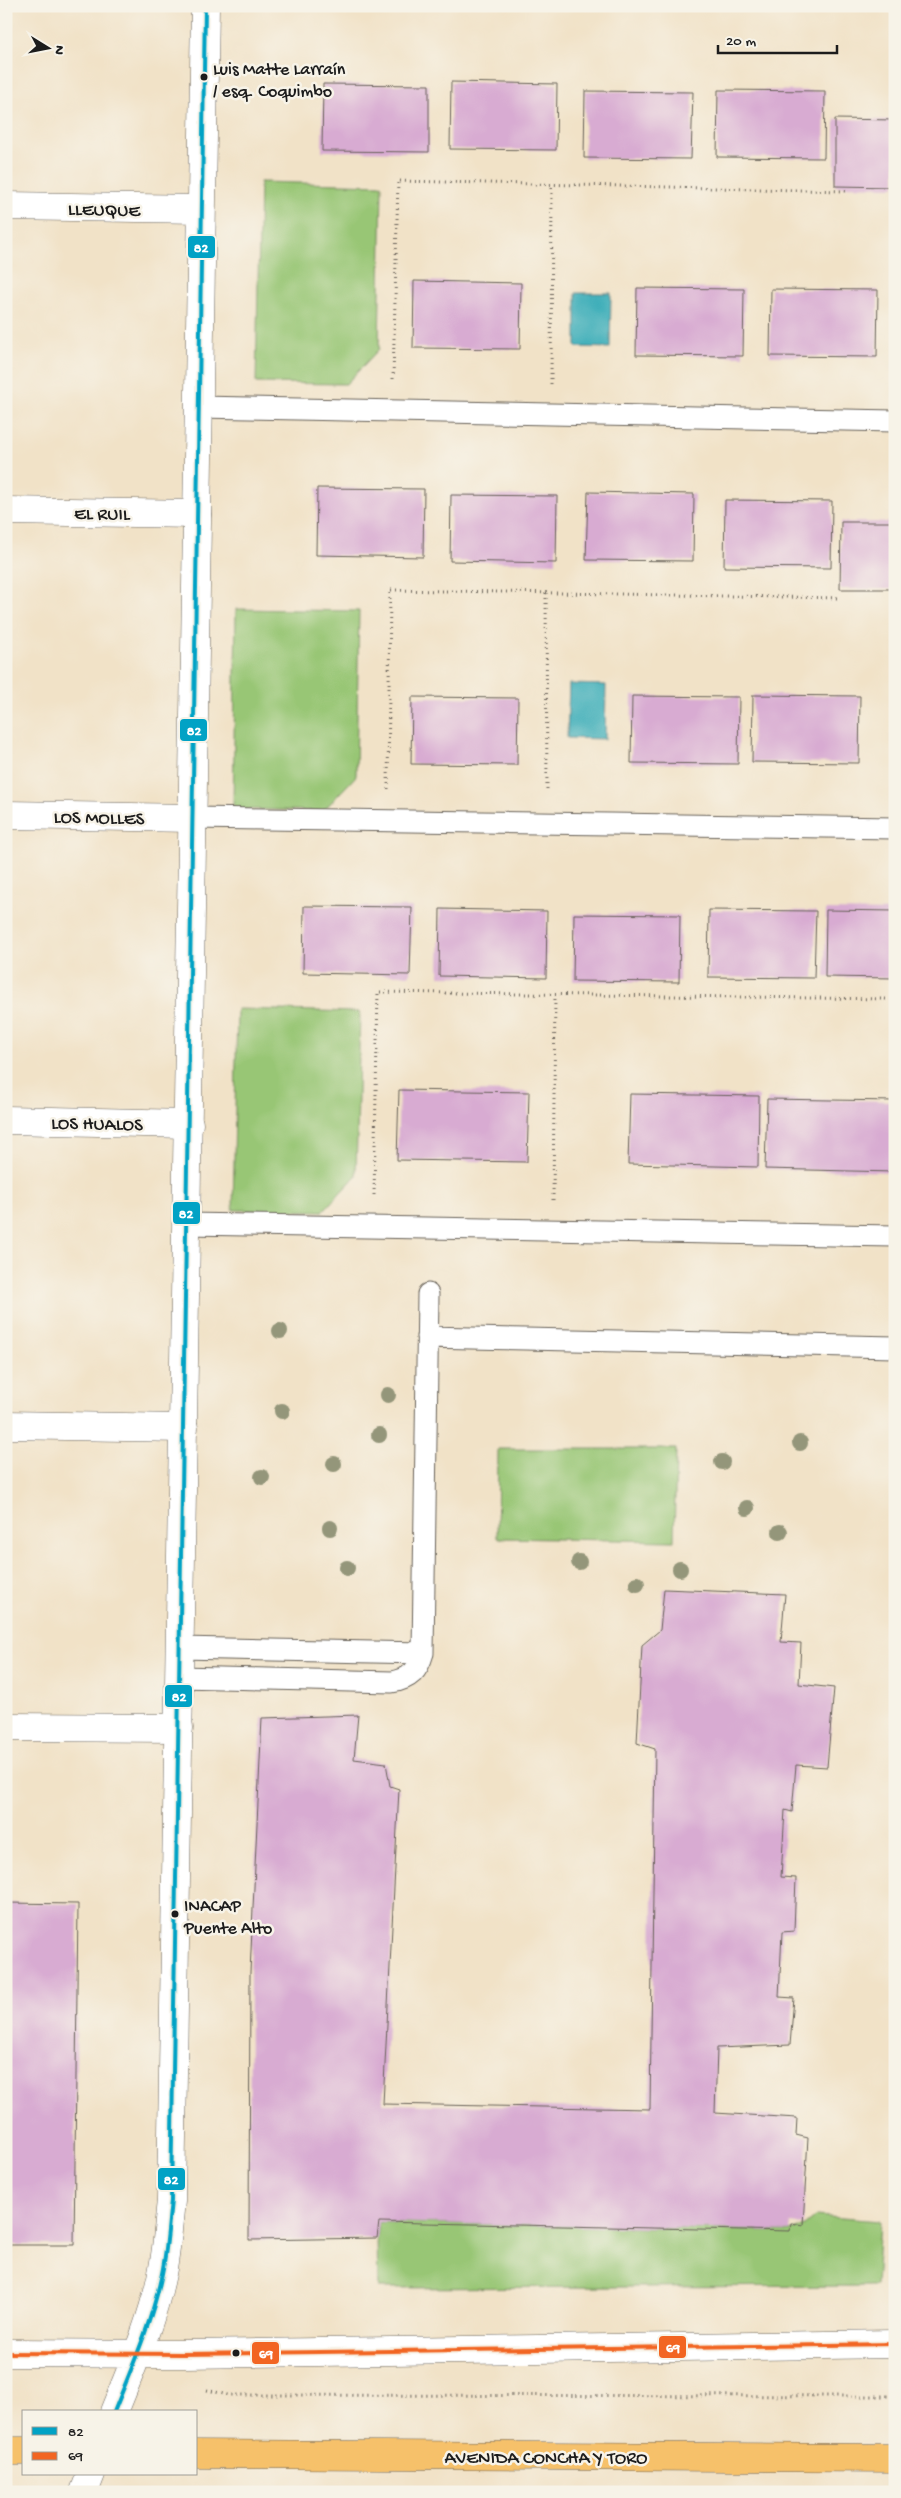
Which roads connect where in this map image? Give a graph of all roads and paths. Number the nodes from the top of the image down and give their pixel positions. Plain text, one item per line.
1 (204, 6) edge
2 (552, 185) junction
3 (846, 191) dead end
4 (6, 206) edge
5 (201, 209) junction
6 (199, 407) junction
7 (392, 411) junction
8 (550, 414) junction
9 (895, 421) edge
10 (6, 511) edge
11 (197, 514) junction
12 (546, 592) junction
13 (840, 598) dead end
14 (6, 815) edge
15 (193, 818) junction
16 (388, 821) junction
17 (547, 823) junction
18 (895, 828) edge
19 (555, 995) junction
20 (887, 999) dead end
21 (6, 1120) edge
22 (189, 1124) junction
23 (187, 1224) junction
24 (373, 1227) junction
25 (552, 1230) junction
26 (895, 1236) edge
27 (428, 1294) dead end
28 (427, 1337) junction
29 (895, 1346) edge
30 (6, 1425) edge
31 (184, 1428) junction
32 (181, 1648) junction
33 (423, 1653) junction
34 (180, 1677) junction
35 (6, 1726) edge
36 (179, 1728) junction
37 (895, 2344) edge
38 (6, 2353) edge
39 (137, 2353) junction
40 (115, 2410) edge
41 (6, 2451) edge
42 (22, 2451) edge
43 (198, 2454) edge
44 (895, 2458) edge
45 (90, 2476) edge
46 (84, 2492) edge

1 - 5 street
2 - 3 path
2 - 7 path
2 - 8 path
4 - 5 street, LLEUQUE
5 - 6 street
6 - 7 lane
6 - 11 street
7 - 8 lane
8 - 9 lane
10 - 11 street, EL RUIL
11 - 15 street
12 - 13 path
12 - 16 path
12 - 17 path
14 - 15 street, LOS MOLLES
15 - 16 lane
15 - 22 street
16 - 17 lane
17 - 18 lane
19 - 20 path
19 - 24 path
19 - 25 path
21 - 22 street, LOS HUALOS
22 - 23 street
23 - 24 lane
23 - 31 street
24 - 25 lane
25 - 26 lane
27 - 28 lane
28 - 29 lane
28 - 33 lane
30 - 31 street
31 - 32 street
32 - 33 lane
32 - 34 street
33 - 34 lane
34 - 36 street
35 - 36 street
36 - 39 street
37 - 39 street
38 - 39 street
39 - 40 street
41 - 42 main road
43 - 44 main road, AVENIDA CONCHA Y TORO
45 - 46 street

